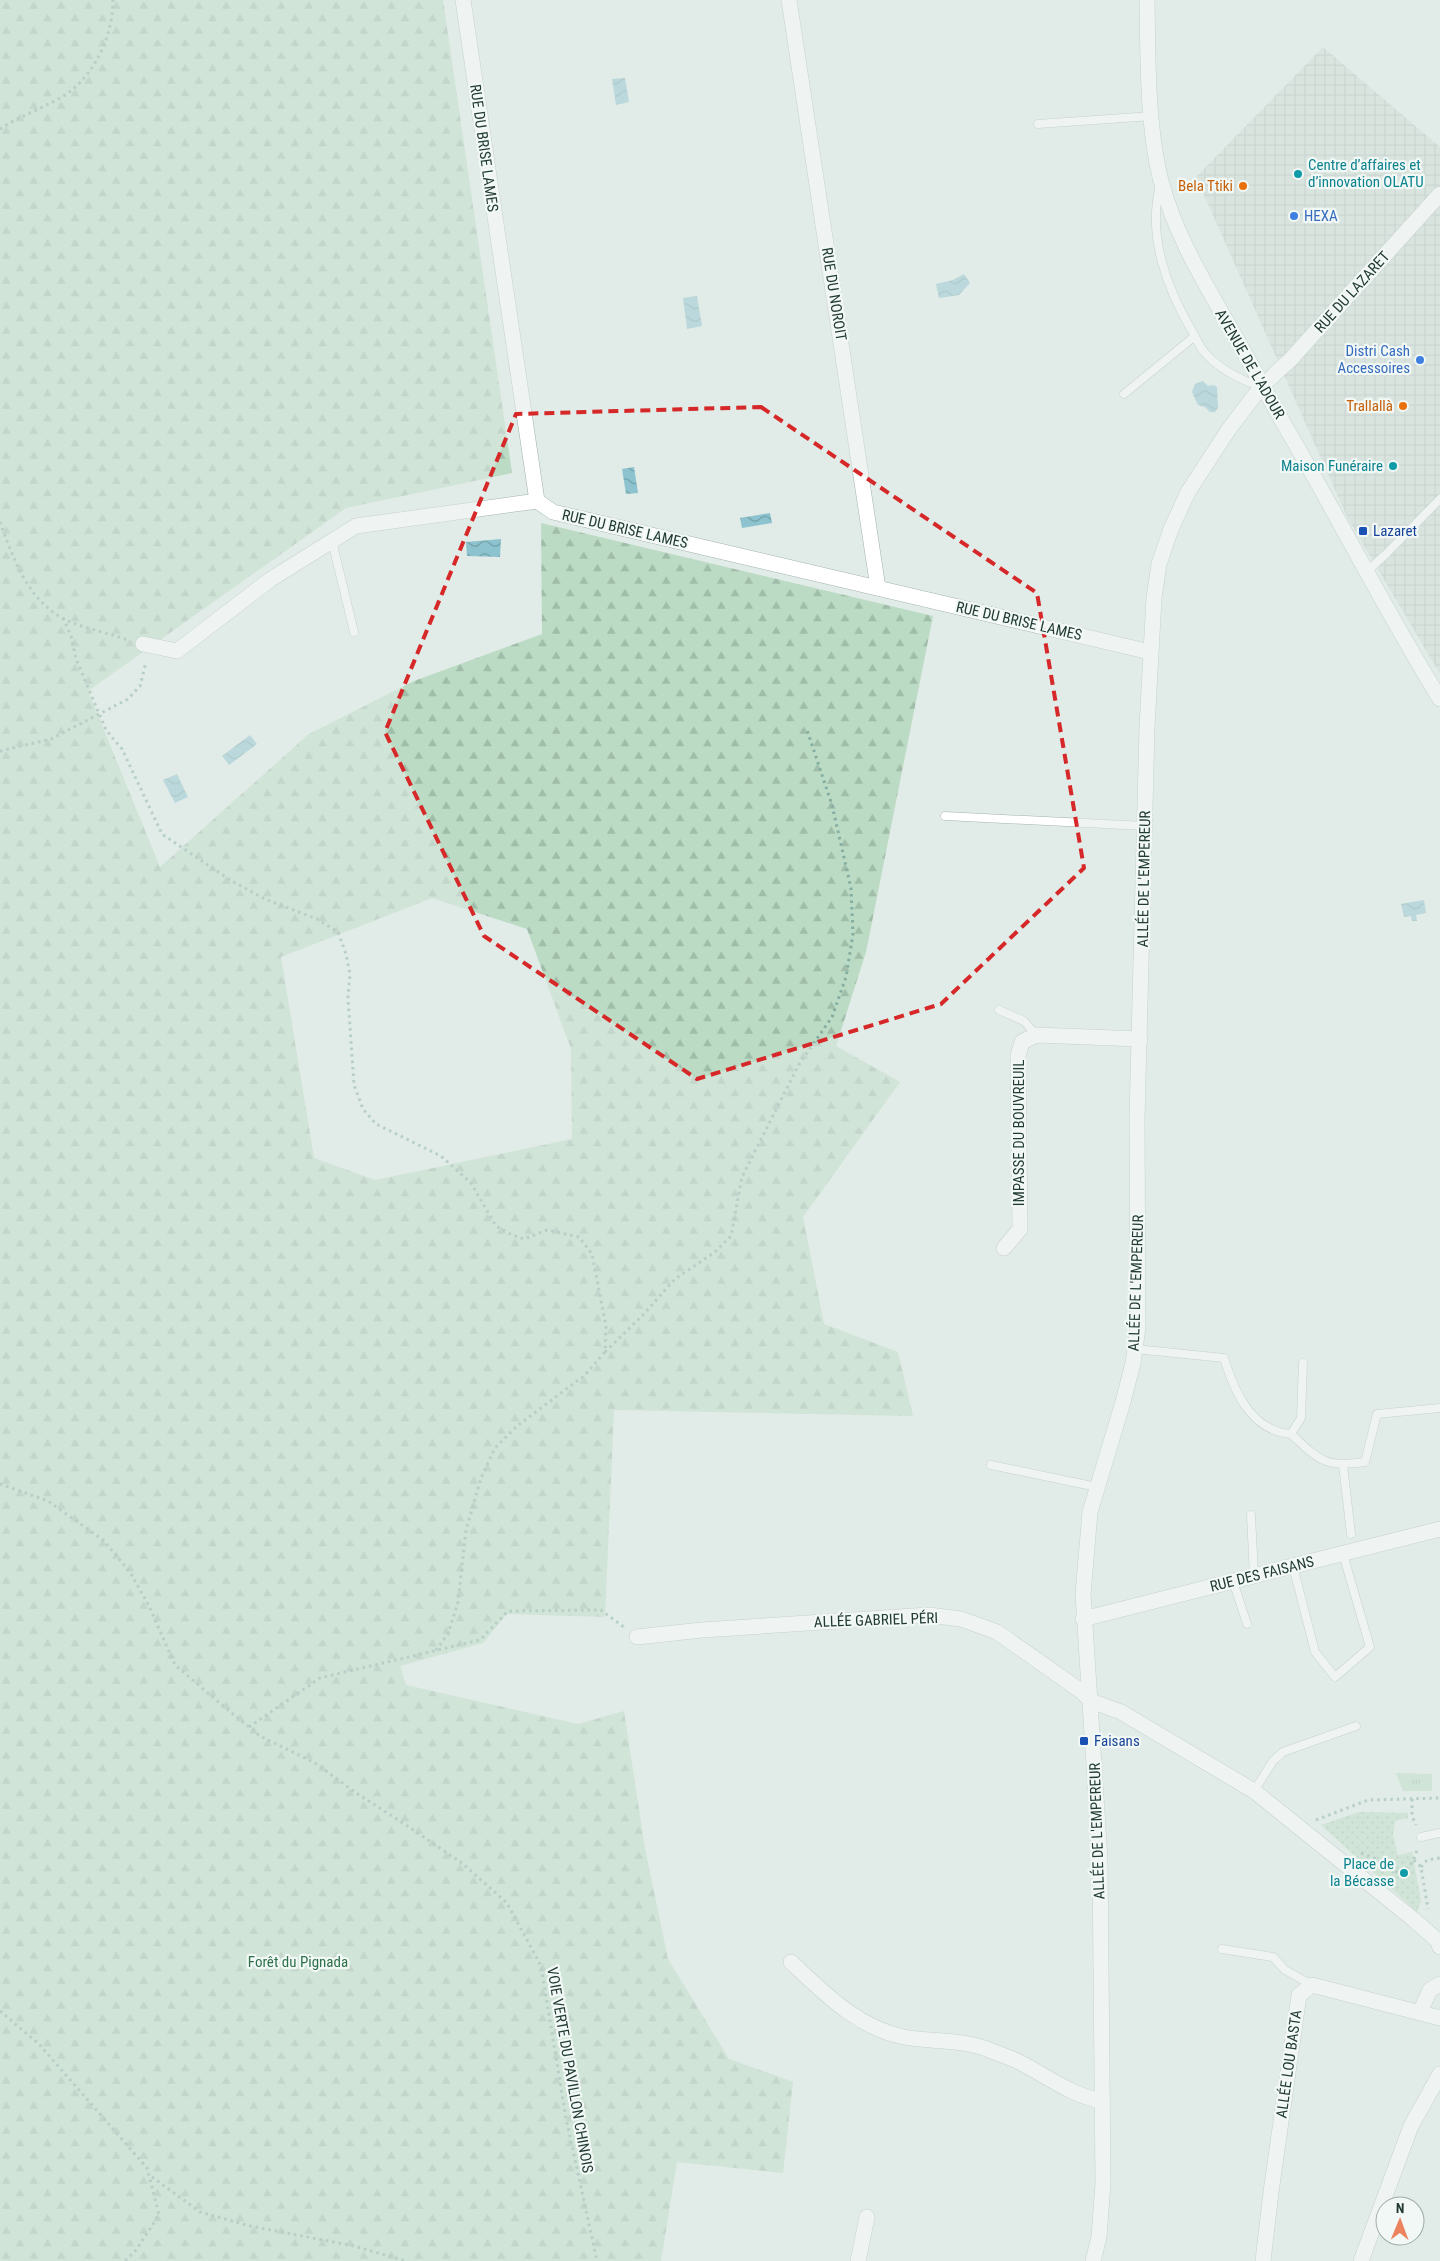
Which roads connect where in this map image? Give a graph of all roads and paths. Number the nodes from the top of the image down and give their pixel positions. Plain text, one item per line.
1 (113, 0) edge
2 (462, 0) edge
3 (789, 0) edge
4 (1147, 0) edge
5 (1152, 116) junction
6 (1038, 124) dead end
7 (0, 129) edge
8 (1162, 181) junction
9 (1440, 194) edge
10 (1195, 336) junction
11 (1261, 387) junction
12 (1124, 394) dead end
13 (1440, 499) edge
14 (537, 501) junction
15 (0, 522) edge
16 (332, 541) junction
17 (1366, 573) junction
18 (878, 588) junction
19 (63, 618) junction
20 (354, 632) dead end
21 (143, 644) junction
22 (1150, 652) junction
23 (1440, 699) edge
24 (98, 713) junction
25 (807, 730) dead end
26 (0, 751) edge
27 (946, 816) dead end
28 (1144, 826) junction
29 (998, 1010) dead end
30 (1036, 1035) junction
31 (1140, 1039) junction
32 (1004, 1248) dead end
33 (1135, 1349) junction
34 (605, 1352) junction
35 (1303, 1363) dead end
36 (1440, 1408) edge
37 (1291, 1434) junction
38 (990, 1465) dead end
39 (1343, 1465) junction
40 (0, 1484) edge
41 (1097, 1487) junction
42 (1251, 1515) dead end
43 (1440, 1529) edge
44 (1351, 1534) dead end
45 (1343, 1554) junction
46 (1293, 1566) junction
47 (1254, 1576) junction
48 (1233, 1581) junction
49 (1083, 1619) junction
50 (1247, 1624) dead end
51 (637, 1637) joint
52 (436, 1650) junction
53 (1091, 1701) junction
54 (1356, 1726) dead end
55 (249, 1727) junction
56 (1254, 1790) junction
57 (1440, 1798) edge
58 (1412, 1799) junction
59 (1299, 1827) junction
60 (1440, 1833) edge
61 (1421, 1837) junction
62 (1359, 1853) dead end
63 (1440, 1858) edge
64 (1414, 1860) junction
65 (1421, 1867) junction
66 (1429, 1912) dead end
67 (1440, 1947) edge
68 (1222, 1949) dead end
69 (791, 1962) dead end
70 (1312, 1984) junction
71 (1440, 1984) edge
72 (0, 2011) edge
73 (1420, 2012) junction
74 (1440, 2018) edge
75 (1440, 2074) edge
76 (1102, 2101) junction
77 (151, 2176) junction
78 (867, 2217) dead end
79 (125, 2261) edge
80 (406, 2261) edge
81 (597, 2261) edge
82 (858, 2261) edge
83 (1093, 2261) edge
84 (1263, 2261) edge
85 (1361, 2261) edge

1 - 7 path
2 - 14 street, RUE DU BRISE LAMES
3 - 18 street, RUE DU NOROIT
4 - 5 street, AVENUE DE L'ADOUR
5 - 6 lane
5 - 8 street, AVENUE DE L'ADOUR
8 - 10 lane
8 - 11 street, AVENUE DE L'ADOUR
9 - 11 street, RUE DU LAZARET
10 - 11 lane
10 - 12 lane
11 - 17 street, AVENUE DE L'ADOUR
11 - 22 street, ALLÉE DE L'EMPEREUR
13 - 17 lane
14 - 16 street
14 - 18 street, RUE DU BRISE LAMES
15 - 19 path
16 - 20 lane
16 - 21 street
17 - 23 street, AVENUE DE L'ADOUR
18 - 22 street, RUE DU BRISE LAMES
19 - 21 path
19 - 24 path
21 - 24 path
22 - 28 street, ALLÉE DE L'EMPEREUR
24 - 26 path
24 - 34 path
25 - 34 path
27 - 28 lane
28 - 31 street, ALLÉE DE L'EMPEREUR
29 - 30 lane
30 - 31 street
30 - 32 street, IMPASSE DU BOUVREUIL
31 - 33 street, ALLÉE DE L'EMPEREUR
33 - 37 lane
33 - 41 street, ALLÉE DE L'EMPEREUR
34 - 52 path
35 - 37 lane
36 - 39 lane
37 - 39 lane
38 - 41 lane
39 - 44 lane
40 - 55 path, VOIE VERTE DU PAVILLON CHINOIS
41 - 49 street, ALLÉE DE L'EMPEREUR
42 - 47 lane
43 - 45 street, RUE DES FAISANS
45 - 46 street, RUE DES FAISANS
45 - 46 lane
46 - 47 street, RUE DES FAISANS
47 - 48 street, RUE DES FAISANS
48 - 49 street, RUE DES FAISANS
48 - 50 lane
49 - 53 street, ALLÉE DE L'EMPEREUR
51 - 52 path
51 - 53 street, ALLÉE GABRIEL PÉRI
52 - 55 path
53 - 56 street
53 - 76 street, ALLÉE DE L'EMPEREUR
54 - 56 lane
55 - 81 path, VOIE VERTE DU PAVILLON CHINOIS
56 - 59 street
57 - 58 path
58 - 59 path
58 - 61 path
59 - 67 street
60 - 61 lane
61 - 64 path
62 - 64 path
63 - 65 path
64 - 65 path
65 - 66 path
68 - 70 lane
69 - 76 street
70 - 73 street
70 - 84 street, ALLÉE LOU BASTA
71 - 73 street
72 - 77 path
73 - 74 street
75 - 85 street
76 - 83 street, ALLÉE DE L'EMPEREUR
77 - 79 path
77 - 80 path
78 - 82 street

